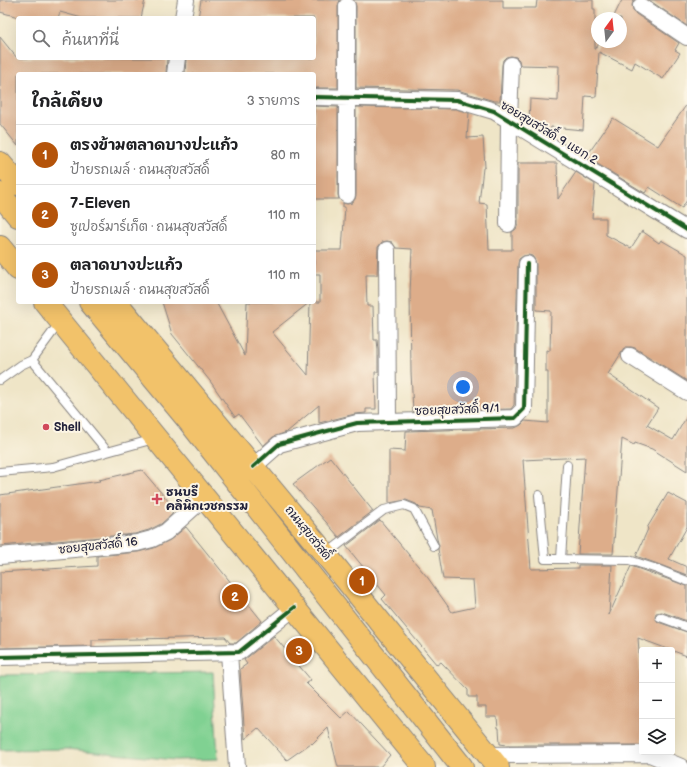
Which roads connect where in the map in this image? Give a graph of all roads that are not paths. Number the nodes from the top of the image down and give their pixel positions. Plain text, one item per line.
1 (186, 0) edge
2 (347, 6) dead end
3 (641, 6) dead end
4 (183, 16) edge
5 (686, 35) edge
6 (177, 60) edge
7 (511, 65) dead end
8 (175, 72) edge
9 (316, 97) edge
10 (347, 97) junction
11 (509, 120) junction
12 (0, 163) edge
13 (16, 182) edge
14 (0, 194) edge
15 (347, 195) dead end
16 (16, 214) edge
17 (508, 224) dead end
18 (687, 230) edge
19 (0, 247) edge
20 (386, 250) dead end
21 (527, 264) dead end
22 (16, 267) edge
23 (47, 304) edge
24 (92, 304) edge
25 (118, 304) edge
26 (60, 321) junction
27 (630, 356) dead end
28 (32, 360) junction
29 (0, 380) edge
30 (687, 392) edge
31 (388, 422) junction
32 (155, 438) junction
33 (107, 451) junction
34 (567, 465) dead end
35 (253, 467) junction
36 (0, 472) edge
37 (539, 495) dead end
38 (205, 497) junction
39 (434, 546) dead end
40 (326, 555) junction
41 (0, 556) edge
42 (561, 559) junction
43 (687, 581) edge
44 (295, 608) junction
45 (660, 617) dead end
46 (687, 627) edge
47 (229, 653) junction
48 (0, 657) edge
49 (493, 761) edge
50 (237, 767) edge
51 (424, 767) edge
52 (462, 767) edge
53 (682, 767) edge

1 - 4 street
2 - 10 street
3 - 5 street
6 - 8 street
7 - 11 street
9 - 10 street, ซอยสุขสวัสดิ์ 9 แยก 2
10 - 11 street, ซอยสุขสวัสดิ์ 9 แยก 2
10 - 15 street
11 - 17 street
11 - 18 street, ซอยสุขสวัสดิ์ 9 แยก 2
12 - 13 main road
14 - 16 main road
19 - 22 main road
20 - 31 street
21 - 31 street, ซอยสุขสวัสดิ์ 9/1
23 - 26 main road
24 - 52 main road
25 - 35 main road, ถนนสุขสวัสดิ์
26 - 28 lane
26 - 32 main road
27 - 30 street
28 - 29 lane
28 - 33 lane
31 - 35 street, ซอยสุขสวัสดิ์ 9/1
32 - 33 lane
32 - 38 main road
33 - 36 lane
34 - 42 lane
35 - 40 main road, ถนนสุขสวัสดิ์
37 - 42 lane
38 - 41 street, ซอยสุขสวัสดิ์ 16
38 - 44 main road
39 - 40 lane
40 - 49 main road, ถนนสุขสวัสดิ์
42 - 43 lane
44 - 47 street
44 - 51 main road
45 - 46 lane
47 - 48 street
47 - 50 street
49 - 53 street

